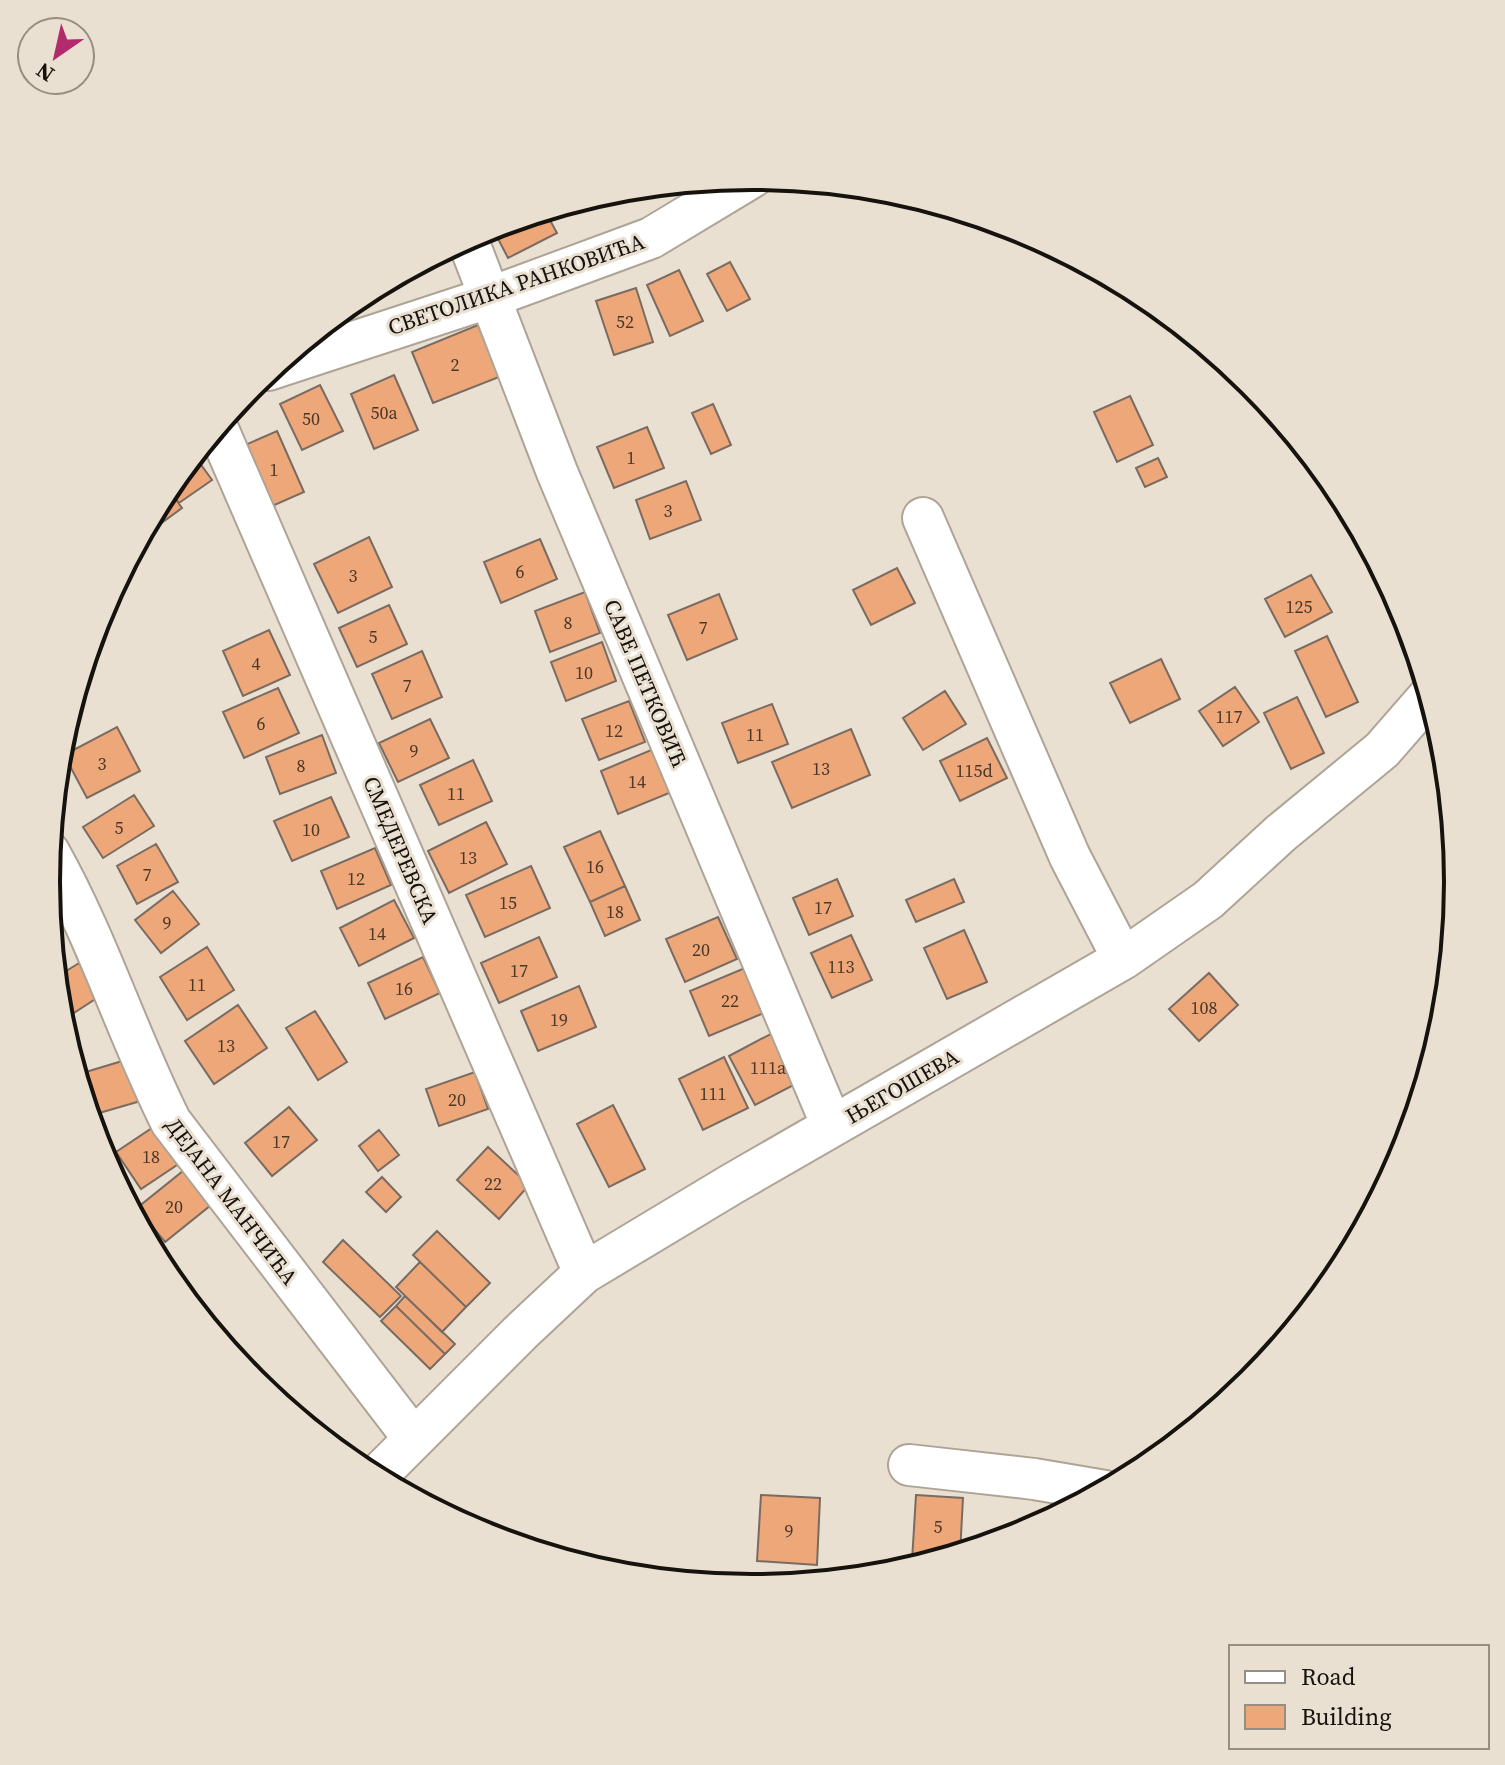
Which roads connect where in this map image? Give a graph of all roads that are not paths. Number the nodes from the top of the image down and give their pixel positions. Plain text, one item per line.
1 (730, 190) edge
2 (472, 250) edge
3 (491, 297) junction
4 (298, 360) edge
5 (222, 438) edge
6 (923, 518) dead end
7 (1421, 705) edge
8 (60, 872) edge
9 (1123, 959) junction
10 (832, 1126) junction
11 (584, 1273) junction
12 (414, 1439) junction
13 (909, 1465) dead end
14 (385, 1468) edge
15 (1088, 1488) edge

1 - 3 street, СВЕТОЛИКА РАНКОВИЋА
2 - 3 street, САВЕ ПЕТКОВИЋ
3 - 4 street, СВЕТОЛИКА РАНКОВИЋА
3 - 10 street, САВЕ ПЕТКОВИЋ
5 - 11 street, СМЕДЕРЕВСКА
6 - 9 street
7 - 9 street, ЊЕГОШЕВА
8 - 12 street, ДЕЈАНА МАНЧИЋА
9 - 10 street, ЊЕГОШЕВА
10 - 11 street, ЊЕГОШЕВА
11 - 12 street, ЊЕГОШЕВА
12 - 14 street, ЊЕГОШЕВА
13 - 15 street

